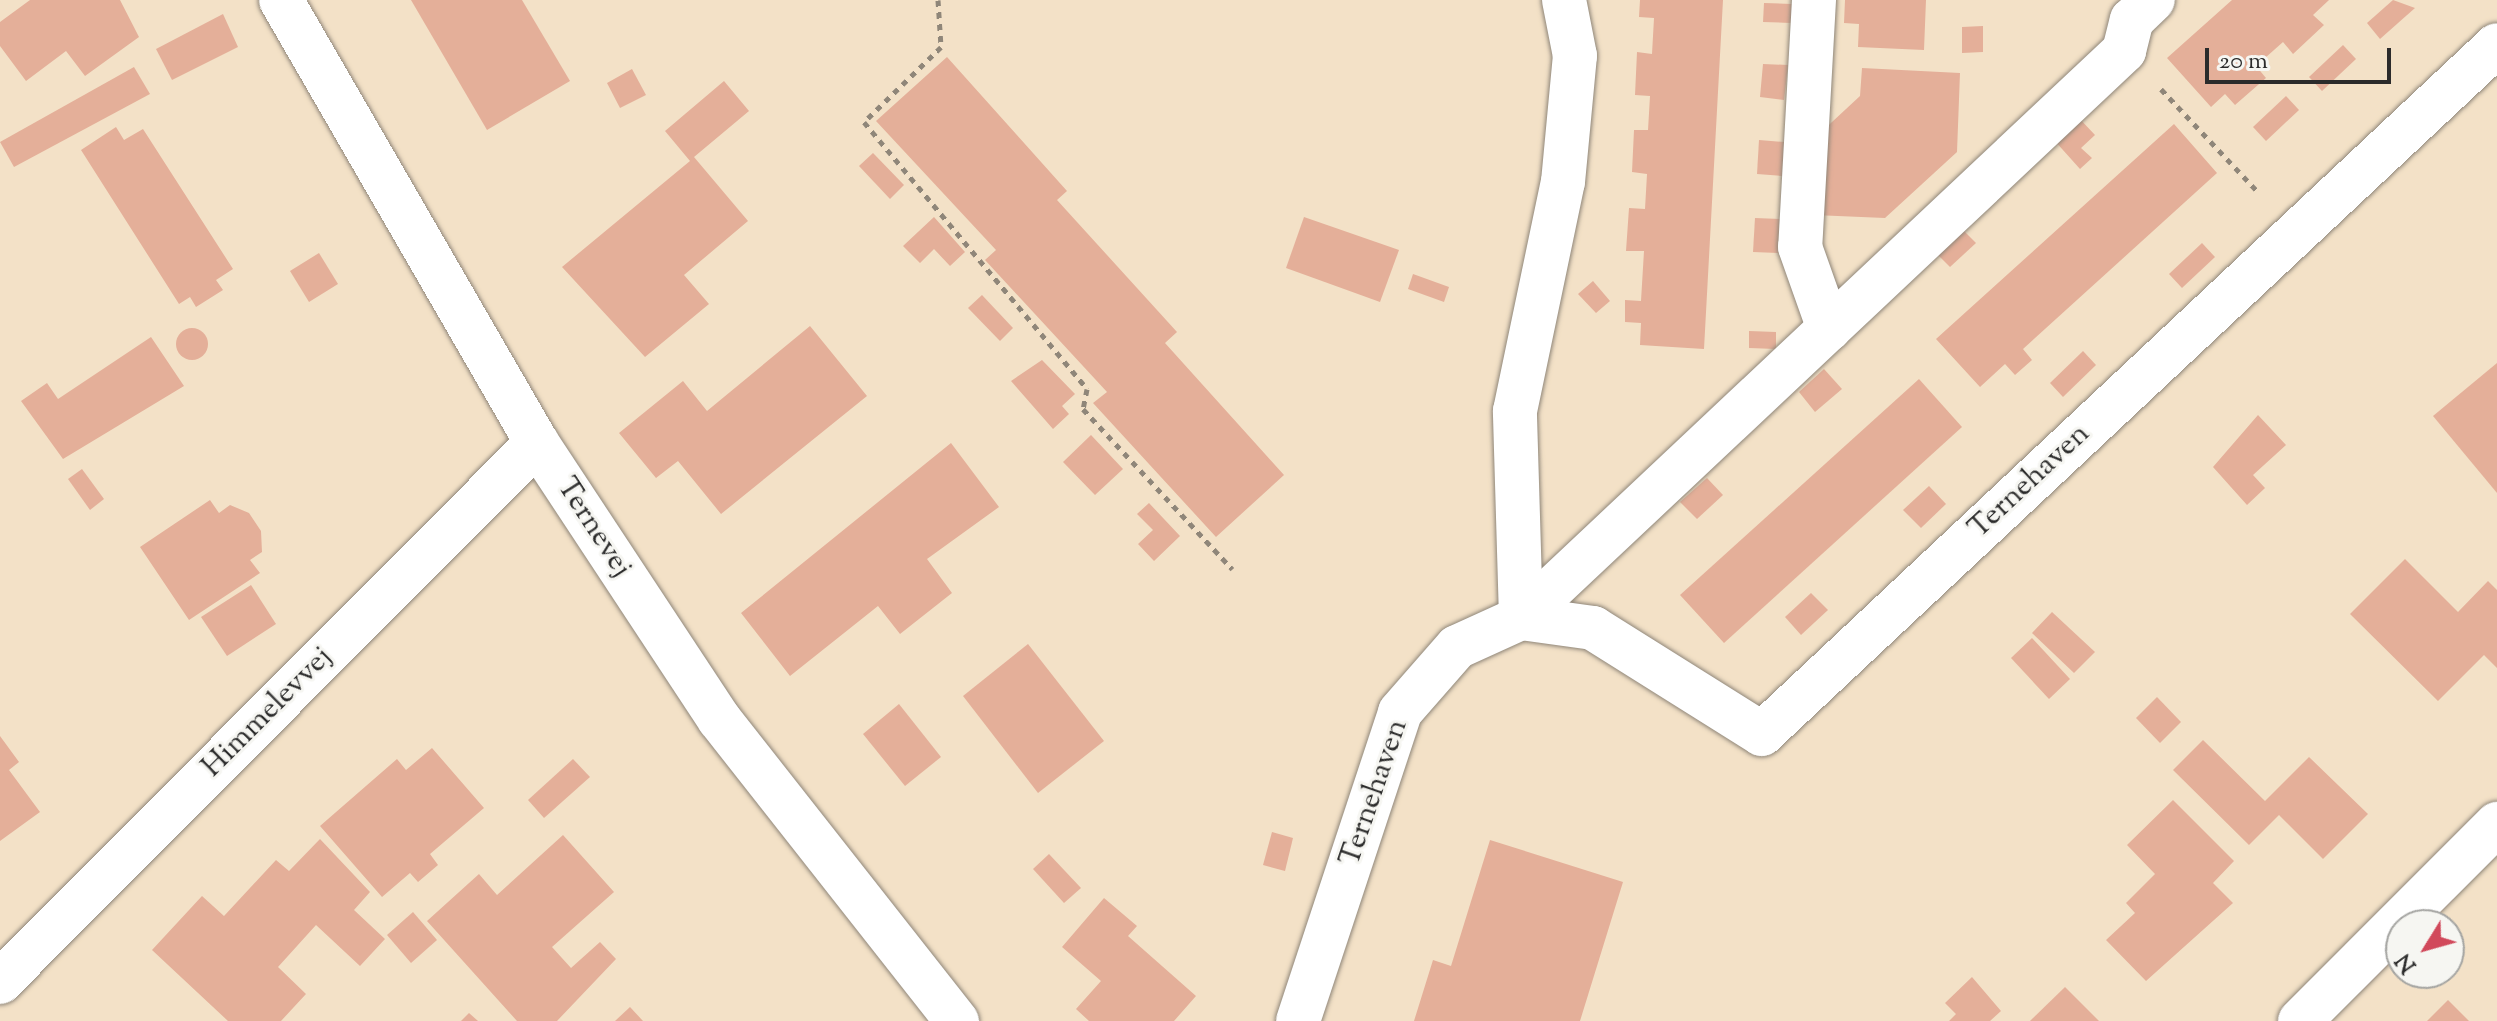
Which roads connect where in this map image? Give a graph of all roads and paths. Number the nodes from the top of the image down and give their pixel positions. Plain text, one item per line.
1 (281, 0) edge
2 (938, 0) edge
3 (1564, 0) edge
4 (1814, 0) edge
5 (2153, 0) edge
6 (2497, 45) edge
7 (2124, 51) junction
8 (2296, 233) junction
9 (1829, 329) junction
10 (537, 443) junction
11 (1232, 569) dead end
12 (1521, 618) junction
13 (2497, 824) edge
14 (0, 982) edge
15 (957, 1021) edge
16 (1298, 1021) edge
17 (2300, 1021) edge

1 - 10 street, Ternevej
2 - 11 path
3 - 12 street
4 - 9 street
5 - 7 street, Ternehaven
6 - 8 street, Ternehaven
7 - 8 path
7 - 9 street, Ternehaven
8 - 12 street, Ternehaven
9 - 12 street, Ternehaven
10 - 14 street, Himmelevvej
10 - 15 street, Ternevej
12 - 16 street, Ternehaven
13 - 17 street

